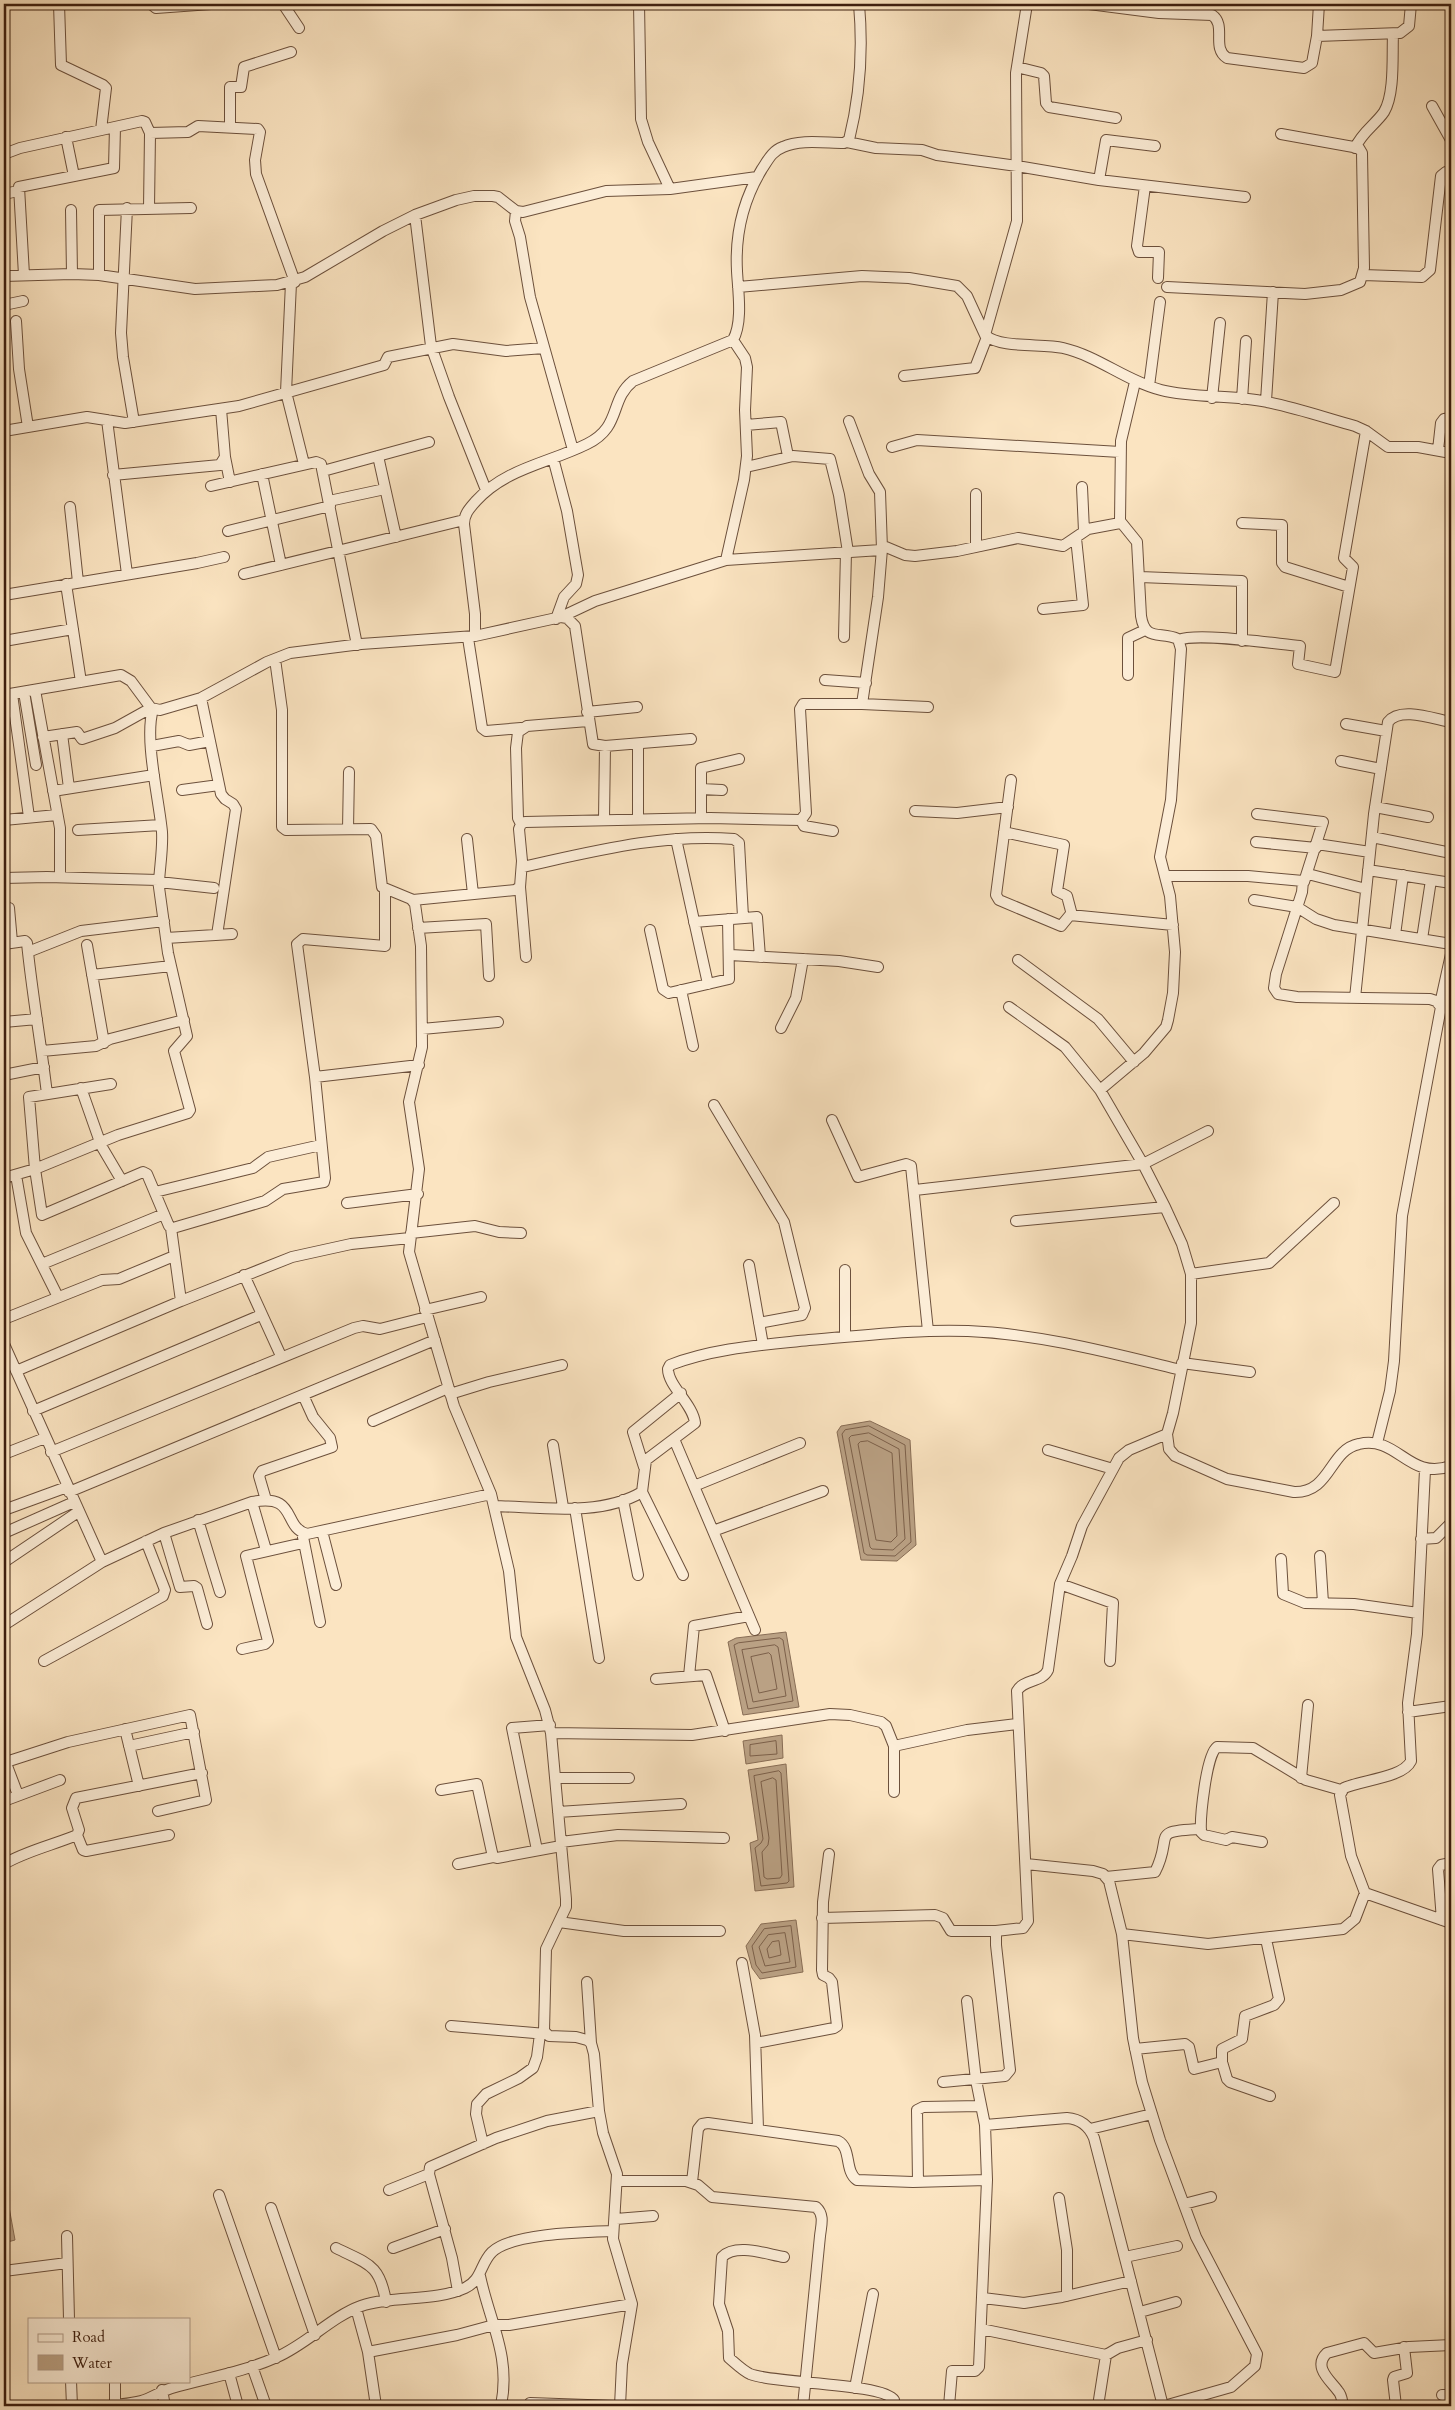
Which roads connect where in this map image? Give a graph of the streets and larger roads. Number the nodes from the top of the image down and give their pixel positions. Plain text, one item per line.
1 (59, 4) edge
2 (151, 4) edge
3 (211, 4) edge
4 (283, 4) edge
5 (639, 4) edge
6 (859, 4) edge
7 (1028, 4) edge
8 (1089, 4) edge
9 (1319, 4) edge
10 (1411, 4) edge
11 (299, 28) dead end
12 (1393, 34) junction
13 (1317, 36) junction
14 (291, 52) dead end
15 (1017, 67) junction
16 (1432, 106) dead end
17 (1116, 118) dead end
18 (115, 126) junction
19 (230, 127) junction
20 (101, 130) junction
21 (150, 133) junction
22 (1281, 134) dead end
23 (66, 137) junction
24 (1451, 140) edge
25 (847, 142) junction
26 (1155, 146) dead end
27 (1355, 148) junction
28 (5, 151) edge
29 (1017, 166) junction
30 (1451, 172) edge
31 (74, 176) junction
32 (757, 177) junction
33 (1099, 180) junction
34 (1145, 186) junction
35 (670, 189) junction
36 (18, 191) junction
37 (4, 194) edge
38 (1245, 197) dead end
39 (127, 208) junction
40 (149, 208) junction
41 (191, 208) dead end
42 (71, 210) dead end
43 (516, 211) junction
44 (415, 215) junction
45 (72, 274) junction
46 (24, 275) junction
47 (1363, 275) junction
48 (4, 276) edge
49 (99, 276) junction
50 (1158, 278) dead end
51 (122, 279) junction
52 (293, 282) junction
53 (738, 287) junction
54 (1167, 287) dead end
55 (1273, 292) junction
56 (23, 301) dead end
57 (1160, 302) dead end
58 (4, 305) edge
59 (16, 321) dead end
60 (1220, 323) dead end
61 (986, 336) junction
62 (733, 340) junction
63 (1246, 342) dead end
64 (432, 346) junction
65 (544, 348) junction
66 (904, 376) dead end
67 (1135, 382) junction
68 (1149, 386) junction
69 (286, 392) junction
70 (1212, 398) junction
71 (1242, 400) junction
72 (1266, 401) junction
73 (221, 409) junction
74 (1451, 418) edge
75 (107, 420) junction
76 (849, 421) dead end
77 (134, 422) junction
78 (746, 425) junction
79 (28, 427) junction
80 (4, 431) edge
81 (1366, 431) junction
82 (429, 442) dead end
83 (892, 447) dead end
84 (573, 450) junction
85 (1438, 450) junction
86 (1120, 452) junction
87 (1451, 453) edge
88 (378, 456) junction
89 (788, 456) junction
90 (225, 457) junction
91 (553, 458) junction
92 (304, 464) junction
93 (746, 467) junction
94 (323, 471) junction
95 (262, 474) junction
96 (113, 475) junction
97 (230, 482) junction
98 (211, 486) dead end
99 (1082, 487) dead end
100 (385, 489) junction
101 (486, 490) junction
102 (976, 494) dead end
103 (330, 503) junction
104 (70, 507) dead end
105 (272, 520) junction
106 (464, 520) junction
107 (1120, 523) junction
108 (1242, 523) dead end
109 (228, 531) dead end
110 (1084, 531) junction
111 (396, 537) junction
112 (1076, 538) junction
113 (976, 547) junction
114 (881, 549) junction
115 (340, 550) junction
116 (847, 552) junction
117 (224, 557) dead end
118 (726, 560) junction
119 (282, 564) junction
120 (127, 574) junction
121 (244, 574) dead end
122 (1140, 577) junction
123 (78, 582) junction
124 (66, 584) junction
125 (1349, 588) junction
126 (4, 594) edge
127 (1043, 608) dead end
128 (558, 618) junction
129 (73, 629) junction
130 (1145, 630) junction
131 (471, 637) junction
132 (844, 637) dead end
133 (1179, 640) junction
134 (4, 641) edge
135 (1242, 641) junction
136 (357, 644) junction
137 (275, 659) junction
138 (1128, 675) dead end
139 (825, 680) dead end
140 (81, 682) junction
141 (866, 683) junction
142 (35, 690) junction
143 (24, 692) junction
144 (8, 695) edge
145 (200, 698) junction
146 (862, 704) junction
147 (636, 707) dead end
148 (928, 707) dead end
149 (152, 708) junction
150 (587, 716) junction
151 (1451, 722) edge
152 (1346, 724) dead end
153 (521, 728) junction
154 (1386, 731) junction
155 (62, 734) junction
156 (43, 737) junction
157 (691, 739) dead end
158 (210, 741) junction
159 (638, 744) junction
160 (152, 746) junction
161 (605, 746) junction
162 (739, 759) dead end
163 (1341, 761) dead end
164 (36, 765) dead end
165 (1381, 769) junction
166 (349, 772) dead end
167 (154, 775) junction
168 (1011, 780) dead end
169 (219, 785) junction
170 (69, 788) junction
171 (701, 789) junction
172 (182, 790) dead end
173 (722, 790) dead end
174 (52, 791) junction
175 (1008, 807) junction
176 (1375, 807) junction
177 (916, 811) dead end
178 (1257, 814) dead end
179 (57, 815) junction
180 (29, 817) junction
181 (1428, 817) dead end
182 (701, 818) junction
183 (604, 819) junction
184 (638, 819) junction
185 (4, 820) edge
186 (801, 820) junction
187 (521, 824) junction
188 (161, 825) junction
189 (78, 830) dead end
190 (348, 830) junction
191 (833, 831) dead end
192 (1004, 832) junction
193 (1372, 837) junction
194 (467, 839) dead end
195 (676, 839) junction
196 (1256, 842) dead end
197 (1316, 846) junction
198 (1370, 852) junction
199 (1451, 853) edge
200 (522, 867) junction
201 (1368, 870) junction
202 (1403, 875) junction
203 (1166, 876) junction
204 (60, 877) junction
205 (4, 878) edge
206 (1306, 878) junction
207 (1431, 880) junction
208 (159, 882) junction
209 (1451, 883) edge
210 (520, 887) junction
211 (214, 888) dead end
212 (1366, 889) junction
213 (385, 890) junction
214 (473, 894) junction
215 (413, 900) junction
216 (1254, 900) dead end
217 (1297, 907) junction
218 (4, 908) edge
219 (1072, 916) junction
220 (743, 917) junction
221 (728, 919) junction
222 (164, 921) junction
223 (694, 922) junction
224 (1172, 925) junction
225 (418, 928) junction
226 (650, 930) dead end
227 (1362, 930) junction
228 (232, 934) dead end
229 (217, 935) junction
230 (1395, 935) junction
231 (166, 938) junction
232 (1422, 939) junction
233 (8, 943) edge
234 (1451, 944) edge
235 (87, 945) dead end
236 (28, 952) junction
237 (1451, 954) edge
238 (730, 955) junction
239 (760, 956) junction
240 (526, 957) dead end
241 (802, 959) junction
242 (1018, 960) dead end
243 (171, 966) junction
244 (878, 967) dead end
245 (92, 976) junction
246 (489, 976) dead end
247 (708, 984) junction
248 (681, 990) junction
249 (1355, 998) junction
250 (1440, 1004) junction
251 (1009, 1007) dead end
252 (38, 1019) junction
253 (184, 1020) junction
254 (4, 1022) edge
255 (498, 1022) dead end
256 (781, 1028) dead end
257 (422, 1029) junction
258 (104, 1043) junction
259 (692, 1046) dead end
260 (42, 1051) junction
261 (1134, 1062) junction
262 (419, 1065) junction
263 (44, 1067) junction
264 (4, 1075) edge
265 (315, 1076) junction
266 (111, 1084) dead end
267 (81, 1088) junction
268 (1100, 1090) junction
269 (47, 1094) junction
270 (714, 1105) dead end
271 (832, 1120) dead end
272 (1208, 1131) dead end
273 (100, 1142) junction
274 (322, 1145) junction
275 (1143, 1164) junction
276 (35, 1170) junction
277 (16, 1175) junction
278 (4, 1178) edge
279 (122, 1181) junction
280 (915, 1190) junction
281 (155, 1192) junction
282 (418, 1194) junction
283 (347, 1203) dead end
284 (1334, 1203) dead end
285 (1165, 1207) junction
286 (164, 1214) junction
287 (1016, 1221) dead end
288 (171, 1228) junction
289 (521, 1233) dead end
290 (410, 1235) junction
291 (174, 1256) junction
292 (42, 1264) junction
293 (749, 1265) dead end
294 (845, 1270) dead end
295 (1191, 1274) junction
296 (244, 1275) junction
297 (58, 1297) junction
298 (481, 1298) dead end
299 (181, 1300) junction
300 (426, 1314) junction
301 (261, 1316) junction
302 (4, 1319) edge
303 (759, 1323) junction
304 (928, 1331) junction
305 (845, 1337) junction
306 (434, 1340) junction
307 (4, 1344) edge
308 (763, 1345) junction
309 (281, 1356) junction
310 (562, 1365) dead end
311 (1182, 1366) junction
312 (16, 1371) junction
313 (1250, 1372) dead end
314 (449, 1391) junction
315 (681, 1393) junction
316 (303, 1395) junction
317 (33, 1411) junction
318 (372, 1421) dead end
319 (1167, 1434) junction
320 (45, 1438) junction
321 (674, 1439) junction
322 (1376, 1443) junction
323 (553, 1444) dead end
324 (800, 1444) dead end
325 (1048, 1450) dead end
326 (51, 1452) junction
327 (4, 1454) edge
328 (1451, 1466) edge
329 (644, 1467) junction
330 (1113, 1469) junction
331 (1425, 1470) junction
332 (694, 1486) junction
333 (68, 1489) junction
334 (823, 1491) dead end
335 (642, 1492) junction
336 (491, 1494) junction
337 (266, 1500) junction
338 (623, 1500) junction
339 (252, 1502) junction
340 (494, 1506) junction
341 (76, 1507) junction
342 (563, 1507) junction
343 (575, 1508) junction
344 (4, 1510) edge
345 (198, 1520) junction
346 (1451, 1523) edge
347 (322, 1531) junction
348 (713, 1531) junction
349 (4, 1533) edge
350 (164, 1533) junction
351 (303, 1538) junction
352 (1421, 1539) junction
353 (146, 1541) junction
354 (266, 1550) junction
355 (1320, 1556) dead end
356 (1281, 1559) dead end
357 (4, 1562) edge
358 (102, 1562) junction
359 (638, 1575) dead end
360 (683, 1575) dead end
361 (1060, 1584) junction
362 (336, 1585) dead end
363 (220, 1592) dead end
364 (1323, 1603) junction
365 (1418, 1613) junction
366 (749, 1616) junction
367 (320, 1622) dead end
368 (207, 1624) dead end
369 (4, 1625) edge
370 (755, 1630) dead end
371 (242, 1649) dead end
372 (599, 1658) dead end
373 (44, 1660) dead end
374 (1110, 1660) dead end
375 (688, 1676) junction
376 (656, 1679) dead end
377 (1308, 1705) dead end
378 (1451, 1706) edge
379 (1408, 1712) junction
380 (1017, 1724) junction
381 (125, 1729) junction
382 (550, 1729) junction
383 (725, 1731) junction
384 (194, 1732) junction
385 (129, 1746) junction
386 (894, 1746) junction
387 (5, 1760) edge
388 (202, 1773) junction
389 (555, 1778) junction
390 (629, 1778) dead end
391 (1301, 1778) junction
392 (60, 1780) dead end
393 (139, 1786) junction
394 (441, 1790) dead end
395 (1341, 1790) junction
396 (894, 1792) dead end
397 (18, 1795) junction
398 (4, 1801) edge
399 (681, 1804) dead end
400 (158, 1811) dead end
401 (558, 1812) junction
402 (1200, 1829) junction
403 (77, 1835) junction
404 (169, 1835) dead end
405 (724, 1838) dead end
406 (1262, 1842) dead end
407 (561, 1844) junction
408 (537, 1850) junction
409 (829, 1854) dead end
410 (493, 1857) junction
411 (1451, 1863) edge
412 (4, 1864) edge
413 (458, 1864) dead end
414 (1026, 1864) junction
415 (1106, 1877) junction
416 (1365, 1893) junction
417 (822, 1918) junction
418 (1447, 1921) edge
419 (560, 1922) junction
420 (996, 1931) junction
421 (720, 1932) dead end
422 (1122, 1934) junction
423 (1266, 1939) junction
424 (742, 1963) dead end
425 (586, 1982) dead end
426 (967, 2001) dead end
427 (450, 2026) dead end
428 (543, 2034) junction
429 (756, 2043) junction
430 (591, 2044) junction
431 (1135, 2049) junction
432 (1222, 2062) junction
433 (976, 2080) junction
434 (943, 2082) dead end
435 (1270, 2096) dead end
436 (981, 2106) junction
437 (598, 2111) junction
438 (1152, 2114) junction
439 (985, 2125) junction
440 (1090, 2129) junction
441 (758, 2130) junction
442 (483, 2144) junction
443 (429, 2174) junction
444 (987, 2180) junction
445 (618, 2181) junction
446 (692, 2182) junction
447 (918, 2182) junction
448 (389, 2190) dead end
449 (219, 2195) dead end
450 (1211, 2197) dead end
451 (1059, 2198) dead end
452 (1184, 2204) junction
453 (271, 2208) dead end
454 (653, 2216) dead end
455 (616, 2219) junction
456 (445, 2229) junction
457 (613, 2231) junction
458 (67, 2236) dead end
459 (1177, 2246) dead end
460 (336, 2248) dead end
461 (392, 2248) dead end
462 (784, 2257) dead end
463 (1125, 2258) junction
464 (67, 2263) junction
465 (4, 2271) edge
466 (480, 2276) junction
467 (1131, 2281) junction
468 (458, 2290) junction
469 (873, 2294) dead end
470 (1067, 2296) junction
471 (983, 2298) junction
472 (386, 2302) junction
473 (1176, 2302) dead end
474 (632, 2304) junction
475 (356, 2308) junction
476 (1140, 2312) junction
477 (69, 2318) edge
478 (494, 2325) junction
479 (981, 2329) junction
480 (315, 2335) junction
481 (1147, 2340) junction
482 (1451, 2345) edge
483 (1404, 2347) junction
484 (368, 2352) junction
485 (1106, 2355) junction
486 (276, 2358) junction
487 (252, 2366) junction
488 (229, 2373) junction
489 (71, 2382) edge
490 (115, 2382) edge
491 (805, 2382) junction
492 (856, 2388) junction
493 (162, 2390) junction
494 (530, 2403) dead end
495 (72, 2406) edge
496 (119, 2406) edge
497 (165, 2406) edge
498 (238, 2406) edge
499 (266, 2406) edge
500 (376, 2406) edge
501 (501, 2406) edge
502 (616, 2406) edge
503 (620, 2406) edge
504 (803, 2406) edge
505 (894, 2406) edge
506 (949, 2406) edge
507 (1098, 2406) edge
508 (1163, 2406) edge
509 (1342, 2406) edge
510 (1396, 2406) edge

1 - 20 street
2 - 3 street
4 - 11 street
5 - 35 street
6 - 25 street
7 - 15 street
8 - 13 street
9 - 13 street
10 - 12 street
12 - 13 street
12 - 27 street
14 - 19 street
15 - 17 street
15 - 29 street
16 - 24 street
18 - 20 street
18 - 21 street
18 - 31 street
19 - 21 street
19 - 52 street
20 - 23 street
21 - 40 street
22 - 27 street
23 - 28 street
23 - 31 street
25 - 29 street
25 - 32 street
26 - 33 street
27 - 47 street
29 - 33 street
29 - 61 street
30 - 47 street
31 - 36 street
32 - 35 street
32 - 53 street
33 - 34 street
34 - 38 street
34 - 50 street
35 - 43 street
36 - 37 street
36 - 46 street
39 - 40 street
39 - 49 street
39 - 51 street
40 - 41 street
42 - 45 street
43 - 44 street
43 - 65 street
44 - 52 street
44 - 64 street
45 - 46 street
45 - 49 street
46 - 48 street
47 - 55 street
49 - 51 street
51 - 52 street
51 - 77 street
52 - 69 street
53 - 61 street
53 - 62 street
54 - 55 street
55 - 72 street
56 - 58 street
57 - 68 street
59 - 79 street
60 - 70 street
61 - 66 street
61 - 67 street
62 - 78 street
62 - 84 street
63 - 71 street
64 - 65 street
64 - 69 street
64 - 101 street
65 - 84 street
67 - 68 street
67 - 86 street
68 - 70 street
69 - 73 street
69 - 92 street
70 - 71 street
71 - 72 street
72 - 81 street
73 - 77 street
73 - 90 street
74 - 85 street
75 - 77 street
75 - 79 street
75 - 96 street
76 - 114 street
78 - 89 street
78 - 93 street
79 - 80 street
81 - 85 street
81 - 125 street
82 - 88 street
83 - 86 street
84 - 91 street
85 - 87 street
86 - 107 street
88 - 94 street
88 - 100 street
89 - 93 street
89 - 116 street
90 - 96 street
90 - 97 street
91 - 101 street
91 - 128 street
92 - 94 street
92 - 95 street
93 - 118 street
94 - 103 street
95 - 97 street
95 - 105 street
96 - 120 street
97 - 98 street
99 - 110 street
100 - 103 street
100 - 111 street
101 - 106 street
102 - 113 street
103 - 105 street
103 - 115 street
104 - 123 street
105 - 109 street
105 - 119 street
106 - 111 street
106 - 131 street
107 - 110 street
107 - 122 street
108 - 125 street
110 - 112 street
111 - 115 street
112 - 113 street
112 - 127 street
113 - 114 street
114 - 116 street
114 - 141 street
115 - 119 street
115 - 136 street
116 - 118 street
116 - 132 street
117 - 120 street
118 - 128 street
119 - 121 street
120 - 123 street
122 - 130 street
122 - 135 street
123 - 124 street
124 - 126 street
124 - 129 street
125 - 135 street
128 - 131 street
128 - 150 street
129 - 134 street
129 - 140 street
130 - 133 street
130 - 138 street
131 - 136 street
131 - 153 street
133 - 135 street
133 - 203 street
136 - 137 street
137 - 145 street
137 - 190 street
139 - 141 street
140 - 142 street
140 - 149 street
141 - 146 street
142 - 143 street
142 - 156 street
143 - 144 street
143 - 164 street
144 - 180 street
145 - 149 street
145 - 158 street
146 - 148 street
146 - 186 street
147 - 150 street
149 - 155 street
149 - 160 street
150 - 153 street
150 - 161 street
151 - 154 street
152 - 154 street
153 - 187 street
154 - 165 street
155 - 156 street
155 - 170 street
156 - 174 street
157 - 159 street
158 - 160 street
158 - 169 street
159 - 161 street
159 - 184 street
160 - 167 street
161 - 183 street
162 - 171 street
163 - 165 street
165 - 176 street
166 - 190 street
167 - 170 street
167 - 188 street
168 - 175 street
169 - 172 street
169 - 229 street
170 - 174 street
171 - 173 street
171 - 182 street
174 - 179 street
175 - 177 street
175 - 192 street
176 - 181 street
176 - 193 street
178 - 197 street
179 - 180 street
179 - 204 street
180 - 185 street
182 - 184 street
182 - 186 street
183 - 184 street
183 - 187 street
186 - 191 street
187 - 200 street
188 - 189 street
188 - 208 street
190 - 213 street
192 - 219 street
192 - 219 street
193 - 198 street
193 - 199 street
194 - 214 street
195 - 200 street
195 - 220 street
195 - 223 street
196 - 197 street
197 - 198 street
197 - 206 street
198 - 201 street
200 - 210 street
201 - 202 street
201 - 212 street
202 - 207 street
202 - 230 street
203 - 206 street
203 - 224 street
204 - 205 street
204 - 208 street
206 - 212 street
206 - 217 street
207 - 209 street
207 - 232 street
208 - 211 street
208 - 222 street
210 - 214 street
210 - 240 street
212 - 227 street
213 - 215 street
213 - 265 street
214 - 215 street
215 - 225 street
216 - 217 street
217 - 227 street
217 - 249 street
218 - 233 street
219 - 224 street
220 - 221 street
220 - 239 street
221 - 223 street
221 - 238 street
222 - 231 street
222 - 236 street
223 - 247 street
224 - 261 street
225 - 246 street
225 - 257 street
226 - 248 street
227 - 230 street
227 - 249 street
228 - 229 street
229 - 231 street
230 - 232 street
231 - 243 street
232 - 234 street
233 - 236 street
235 - 245 street
236 - 252 street
237 - 250 street
238 - 239 street
238 - 247 street
239 - 241 street
241 - 244 street
241 - 256 street
242 - 261 street
243 - 245 street
243 - 253 street
245 - 258 street
247 - 248 street
248 - 259 street
249 - 250 street
250 - 322 street
251 - 268 street
252 - 254 street
252 - 260 street
253 - 258 street
253 - 273 street
255 - 257 street
257 - 262 street
258 - 260 street
260 - 263 street
261 - 268 street
262 - 265 street
262 - 282 street
263 - 264 street
263 - 269 street
265 - 274 street
266 - 267 street
267 - 269 street
267 - 273 street
268 - 275 street
269 - 276 street
270 - 303 street
271 - 280 street
272 - 275 street
273 - 276 street
273 - 279 street
274 - 281 street
274 - 288 street
275 - 280 street
275 - 285 street
276 - 277 street
276 - 279 street
277 - 278 street
277 - 292 street
279 - 281 street
280 - 304 street
281 - 286 street
282 - 283 street
282 - 290 street
284 - 295 street
285 - 287 street
285 - 295 street
286 - 288 street
286 - 292 street
288 - 291 street
289 - 290 street
290 - 296 street
290 - 300 street
291 - 297 street
291 - 299 street
292 - 297 street
293 - 303 street
294 - 305 street
295 - 311 street
296 - 299 street
296 - 301 street
297 - 302 street
298 - 300 street
299 - 312 street
300 - 306 street
300 - 309 street
301 - 309 street
301 - 317 street
303 - 308 street
304 - 305 street
304 - 311 street
305 - 308 street
306 - 314 street
306 - 316 street
307 - 312 street
308 - 315 street
309 - 326 street
310 - 314 street
311 - 313 street
311 - 319 street
312 - 317 street
314 - 318 street
314 - 336 street
315 - 321 street
315 - 329 street
316 - 333 street
316 - 337 street
317 - 320 street
319 - 322 street
319 - 330 street
320 - 326 street
320 - 327 street
321 - 329 street
321 - 332 street
322 - 331 street
323 - 342 street
324 - 332 street
325 - 330 street
326 - 333 street
328 - 331 street
329 - 335 street
330 - 361 street
331 - 352 street
332 - 348 street
333 - 341 street
333 - 344 street
334 - 348 street
335 - 338 street
335 - 360 street
336 - 340 street
336 - 347 street
337 - 339 street
337 - 351 street
338 - 343 street
338 - 359 street
339 - 345 street
339 - 354 street
340 - 342 street
340 - 382 street
341 - 349 street
341 - 357 street
341 - 358 street
342 - 343 street
343 - 372 street
345 - 350 street
345 - 363 street
346 - 352 street
347 - 351 street
347 - 362 street
348 - 366 street
350 - 353 street
350 - 368 street
351 - 354 street
351 - 367 street
352 - 365 street
353 - 358 street
353 - 373 street
354 - 371 street
355 - 364 street
356 - 364 street
358 - 369 street
361 - 374 street
361 - 380 street
364 - 365 street
365 - 379 street
366 - 370 street
366 - 375 street
375 - 376 street
375 - 383 street
377 - 391 street
378 - 379 street
379 - 395 street
380 - 386 street
380 - 414 street
381 - 384 street
381 - 385 street
381 - 387 street
382 - 383 street
382 - 389 street
382 - 408 street
383 - 386 street
384 - 385 street
384 - 388 street
385 - 393 street
386 - 396 street
387 - 397 street
388 - 393 street
388 - 400 street
389 - 390 street
389 - 401 street
391 - 395 street
391 - 402 street
392 - 397 street
393 - 403 street
394 - 410 street
395 - 416 street
397 - 398 street
399 - 401 street
401 - 407 street
402 - 406 street
402 - 415 street
403 - 404 street
403 - 412 street
405 - 407 street
407 - 408 street
407 - 419 street
408 - 410 street
409 - 417 street
410 - 413 street
411 - 418 street
414 - 415 street
414 - 420 street
415 - 422 street
416 - 418 street
416 - 423 street
417 - 420 street
417 - 429 street
419 - 421 street
419 - 428 street
420 - 433 street
422 - 423 street
422 - 431 street
423 - 432 street
424 - 429 street
425 - 430 street
426 - 433 street
427 - 428 street
428 - 430 street
428 - 442 street
429 - 441 street
430 - 437 street
431 - 432 street
431 - 438 street
432 - 435 street
433 - 434 street
433 - 436 street
436 - 439 street
436 - 447 street
437 - 442 street
437 - 445 street
438 - 440 street
438 - 452 street
439 - 440 street
439 - 444 street
440 - 463 street
441 - 446 street
441 - 447 street
442 - 443 street
443 - 448 street
443 - 456 street
444 - 447 street
444 - 471 street
445 - 446 street
445 - 455 street
446 - 491 street
449 - 486 street
450 - 452 street
451 - 470 street
452 - 508 street
453 - 480 street
454 - 455 street
455 - 457 street
456 - 461 street
456 - 468 street
457 - 466 street
457 - 474 street
458 - 464 street
459 - 463 street
460 - 472 street
462 - 491 street
463 - 467 street
464 - 465 street
464 - 477 street
466 - 468 street
466 - 478 street
467 - 470 street
467 - 476 street
468 - 472 street
469 - 492 street
470 - 471 street
471 - 479 street
472 - 475 street
473 - 476 street
474 - 478 street
474 - 503 street
475 - 480 street
475 - 484 street
476 - 481 street
478 - 484 street
478 - 501 street
479 - 485 street
479 - 506 street
480 - 486 street
481 - 485 street
481 - 508 street
482 - 483 street
483 - 509 street
483 - 510 street
484 - 500 street
485 - 507 street
486 - 487 street
487 - 488 street
487 - 499 street
488 - 493 street
488 - 498 street
489 - 495 street
490 - 496 street
491 - 492 street
491 - 504 street
492 - 505 street
493 - 496 street
493 - 497 street
494 - 502 street

